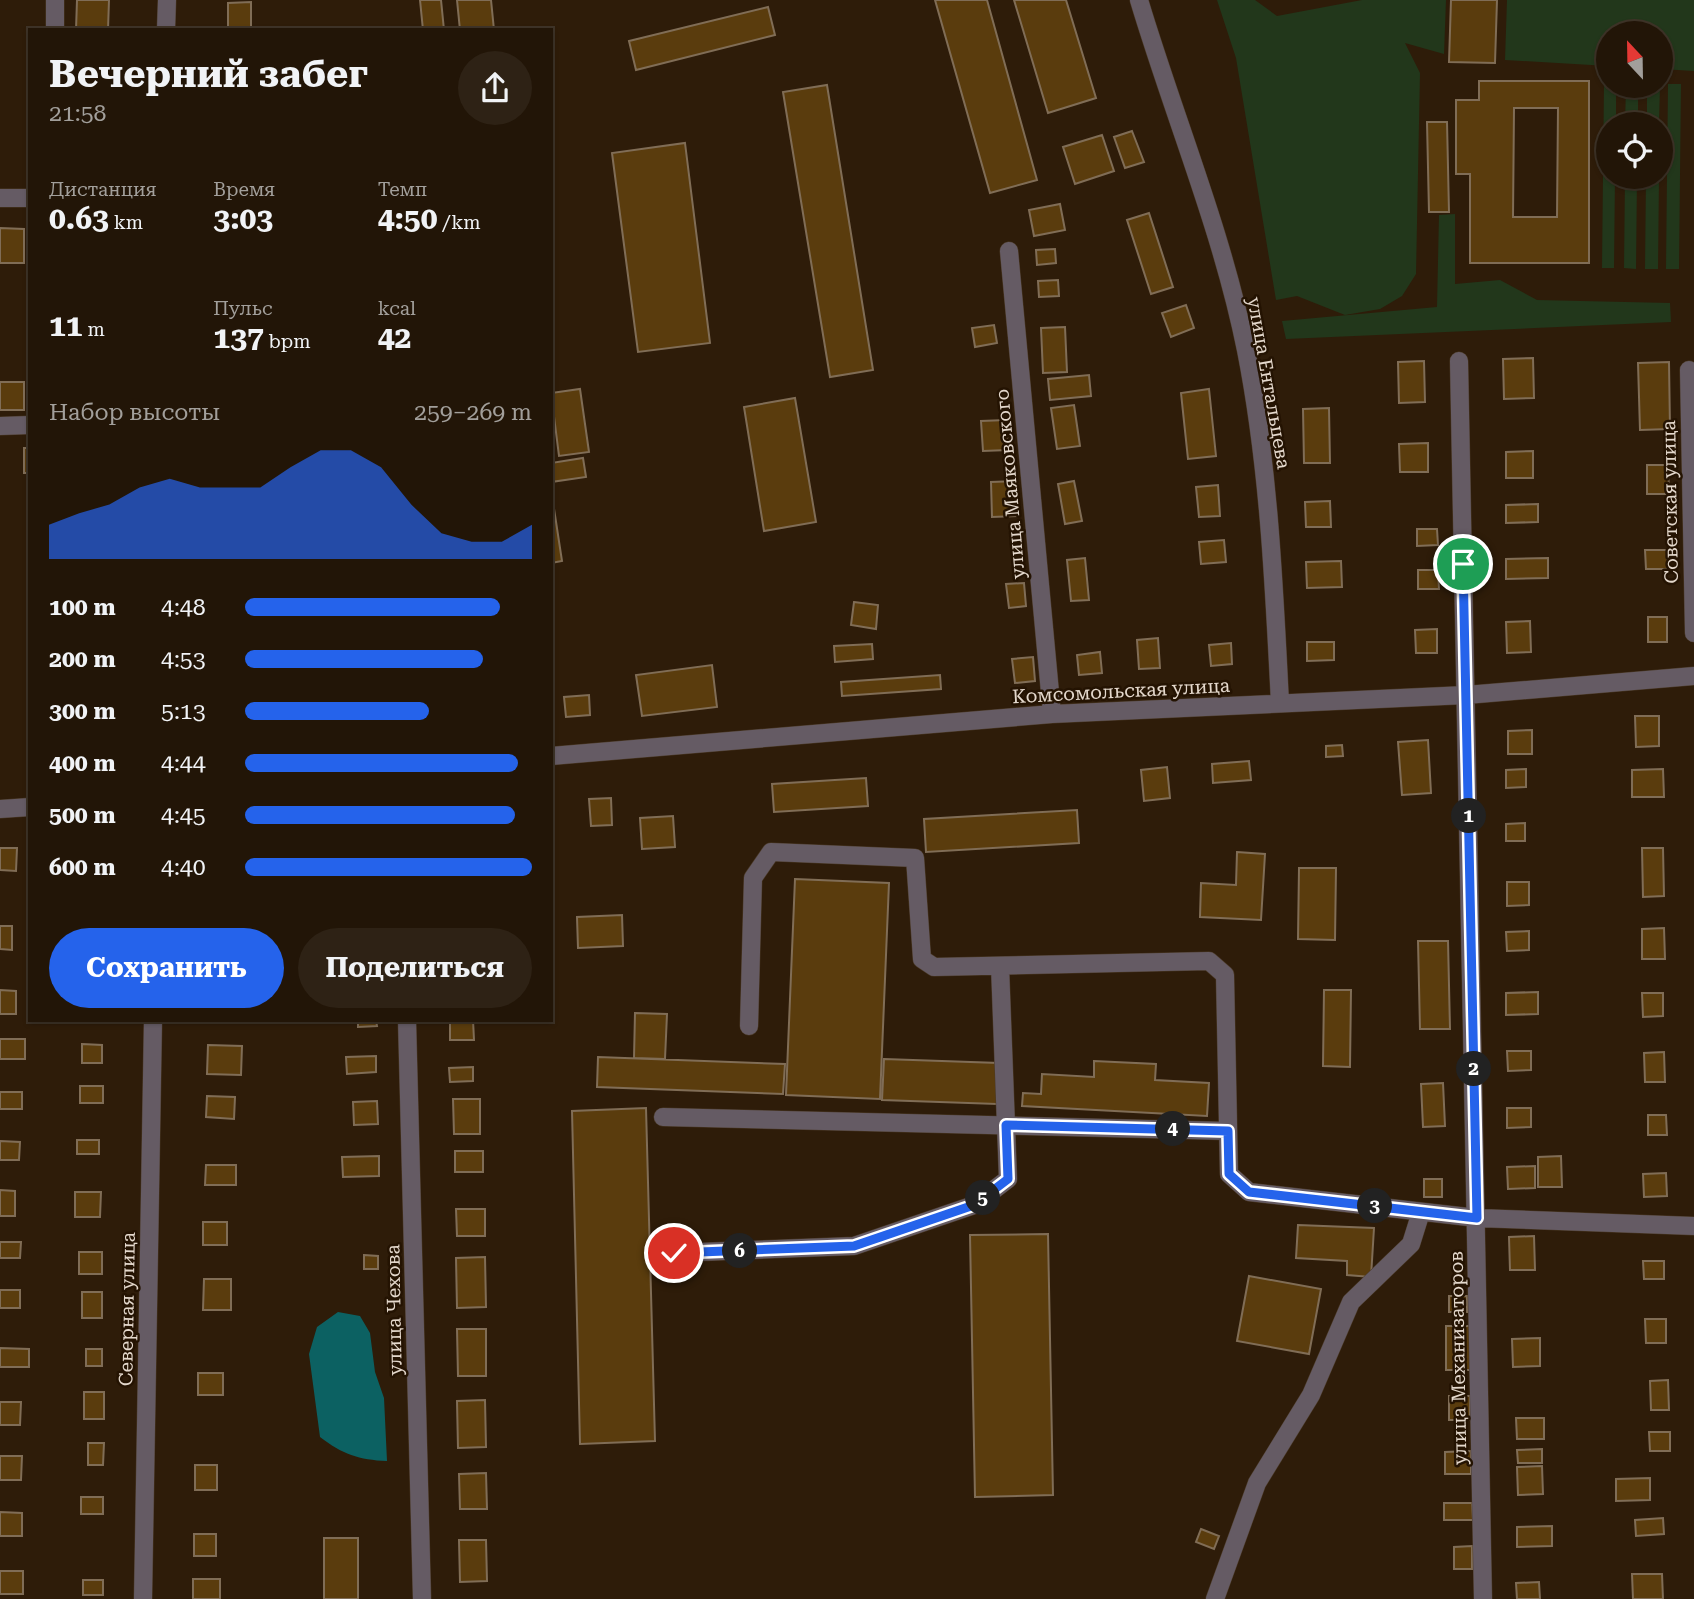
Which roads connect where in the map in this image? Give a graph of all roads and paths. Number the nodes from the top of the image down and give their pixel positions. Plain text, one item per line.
1 (55, 0) edge
2 (167, 0) edge
3 (1139, 0) edge
4 (55, 28) edge
5 (166, 28) edge
6 (0, 198) edge
7 (28, 198) edge
8 (1009, 251) dead end
9 (1459, 360) dead end
10 (1689, 370) dead end
11 (28, 425) edge
12 (0, 426) edge
13 (1694, 633) edge
14 (1694, 676) edge
15 (1466, 695) junction
16 (1280, 704) junction
17 (1052, 714) junction
18 (553, 755) edge
19 (28, 807) edge
20 (0, 809) edge
21 (1000, 966) junction
22 (153, 1022) edge
23 (407, 1022) edge
24 (749, 1026) dead end
25 (663, 1116) dead end
26 (1006, 1125) junction
27 (1228, 1131) junction
28 (1421, 1212) junction
29 (1477, 1218) junction
30 (1694, 1226) edge
31 (674, 1253) dead end
32 (143, 1599) edge
33 (422, 1599) edge
34 (1215, 1599) edge
35 (1483, 1599) edge

1 - 4 street
2 - 5 street
3 - 16 street, улица Ентальцева
6 - 7 street
8 - 17 street, улица Маяковского
9 - 15 street, улица Механизаторов
10 - 13 street, Советская улица
11 - 12 street
14 - 15 street, Комсомольская улица
15 - 16 street, Комсомольская улица
15 - 29 street, улица Механизаторов
16 - 17 street, Комсомольская улица
17 - 18 street, Комсомольская улица
19 - 20 street
21 - 24 street
21 - 26 street
21 - 27 street
22 - 32 street, Северная улица
23 - 33 street, улица Чехова
25 - 26 street
26 - 27 street
26 - 31 street
27 - 28 street
28 - 29 street
28 - 34 street
29 - 30 street
29 - 35 street, улица Механизаторов

